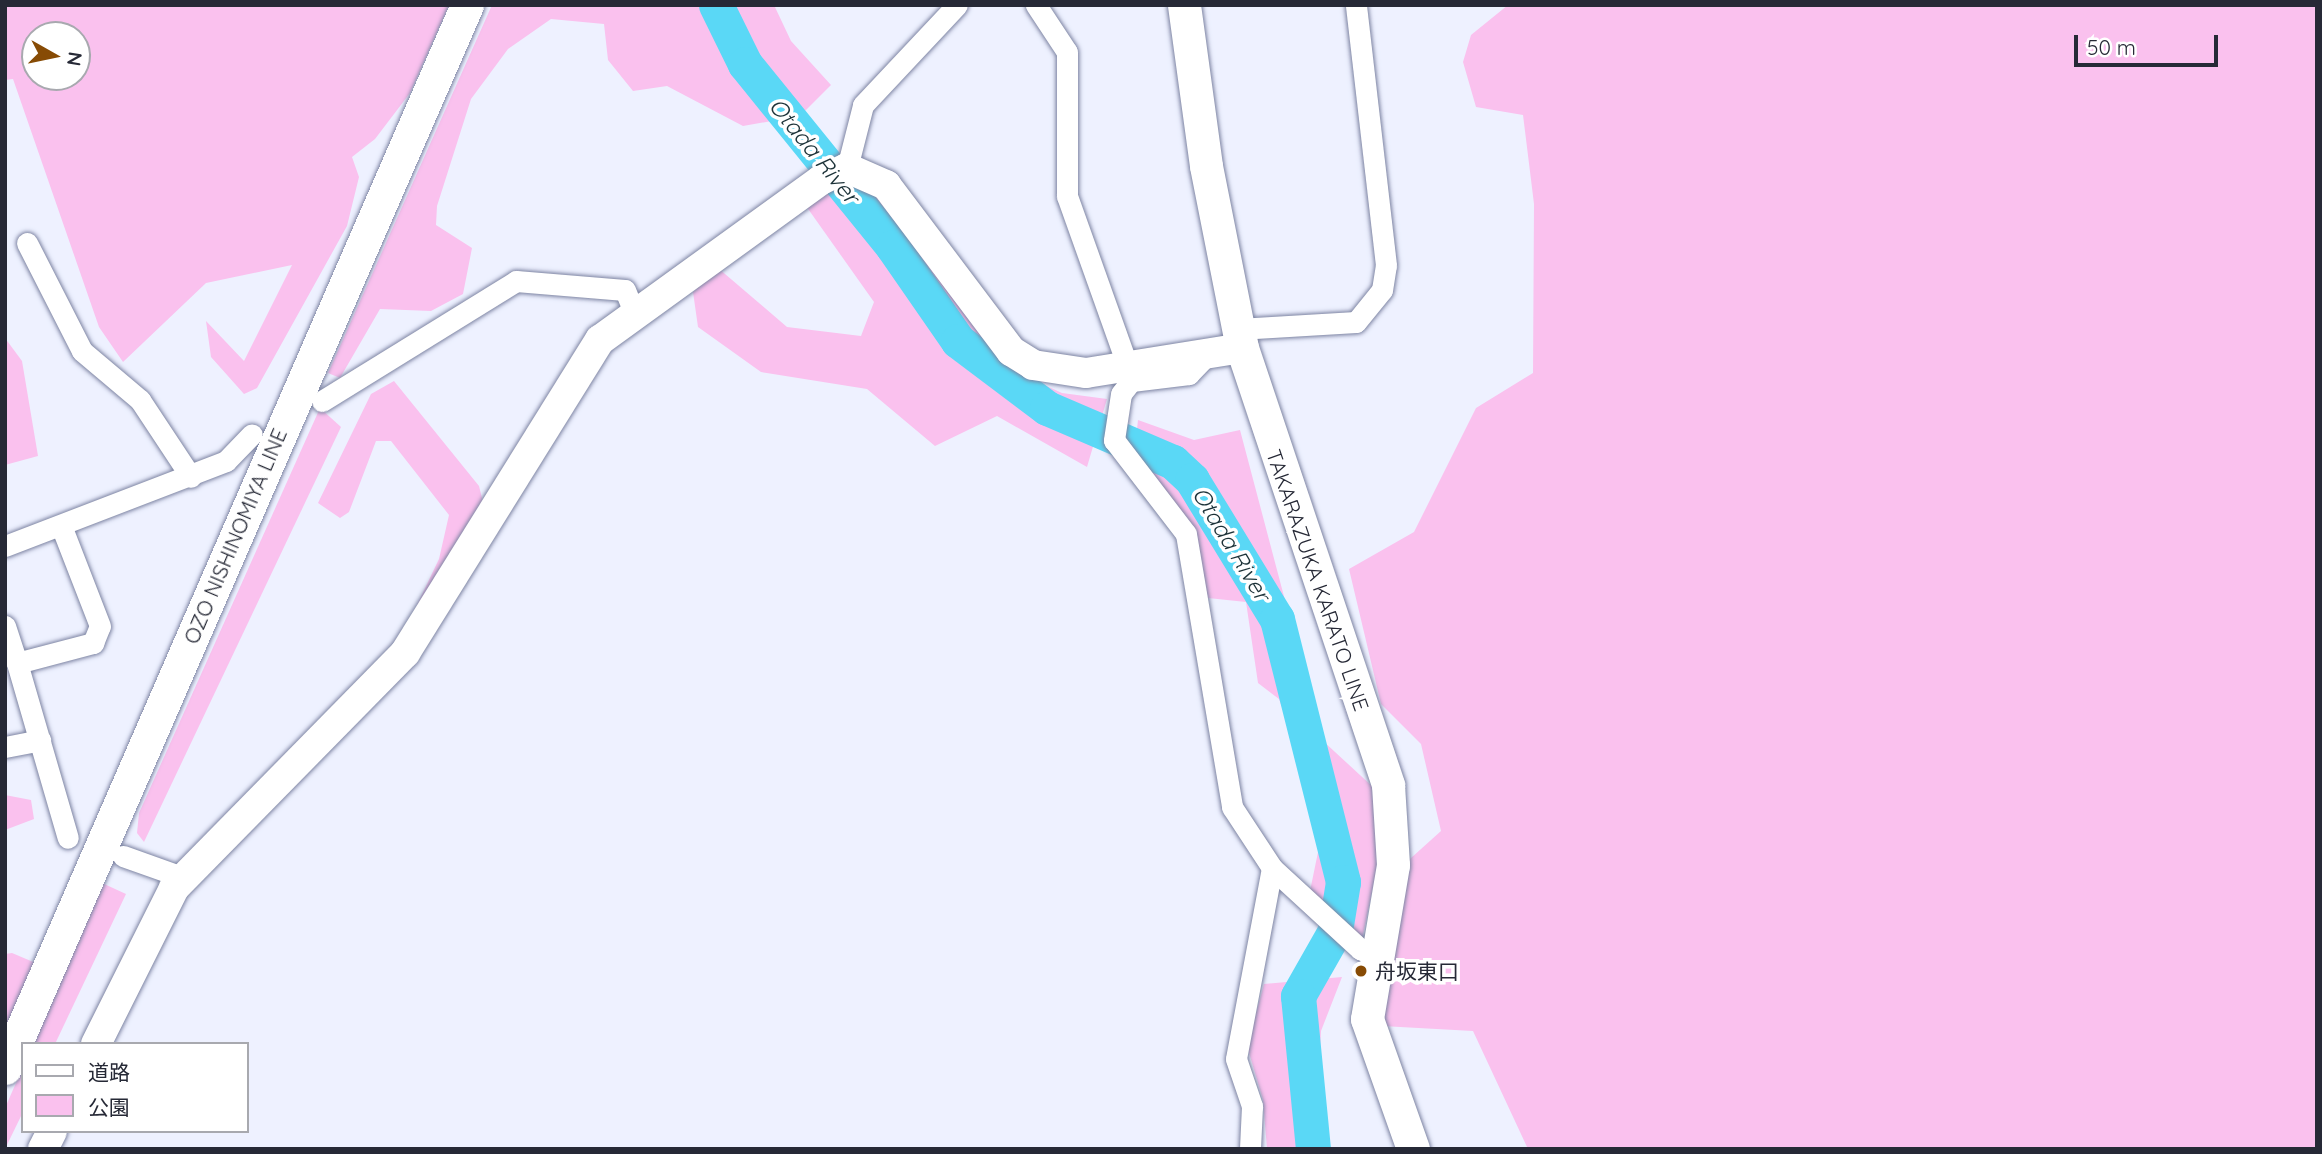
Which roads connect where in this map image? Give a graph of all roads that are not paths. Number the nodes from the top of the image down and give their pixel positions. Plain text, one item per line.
1 (467, 5) edge
2 (957, 5) edge
3 (1036, 5) edge
4 (1184, 5) edge
5 (1356, 5) edge
6 (847, 168) junction
7 (27, 243) dead end
8 (633, 310) junction
9 (1240, 338) junction
10 (1208, 354) junction
11 (1129, 367) junction
12 (323, 401) dead end
13 (253, 434) dead end
14 (191, 477) junction
15 (62, 528) junction
16 (5, 546) edge
17 (6, 631) edge
18 (17, 663) junction
19 (40, 740) junction
20 (5, 747) edge
21 (68, 838) dead end
22 (123, 856) dead end
23 (1272, 868) junction
24 (182, 877) junction
25 (1378, 957) junction
26 (97, 1042) edge
27 (5, 1068) edge
28 (51, 1133) edge
29 (43, 1149) edge
30 (1250, 1149) edge
31 (1413, 1149) edge

1 - 27 main road, OZO NISHINOMIYA LINE
2 - 6 street
3 - 11 street
4 - 9 main road, TAKARAZUKA KARATO LINE
5 - 9 street
6 - 8 street
6 - 11 street
7 - 14 street
8 - 12 street
8 - 24 street
9 - 10 street
9 - 25 main road, TAKARAZUKA KARATO LINE
10 - 11 street
10 - 23 street
13 - 14 street
14 - 15 street
15 - 16 street
15 - 18 street
17 - 18 street
18 - 19 street
19 - 20 street
19 - 21 street
22 - 24 street
23 - 25 street
23 - 30 street
24 - 26 street
25 - 31 main road, TAKARAZUKA KARATO LINE
28 - 29 street

